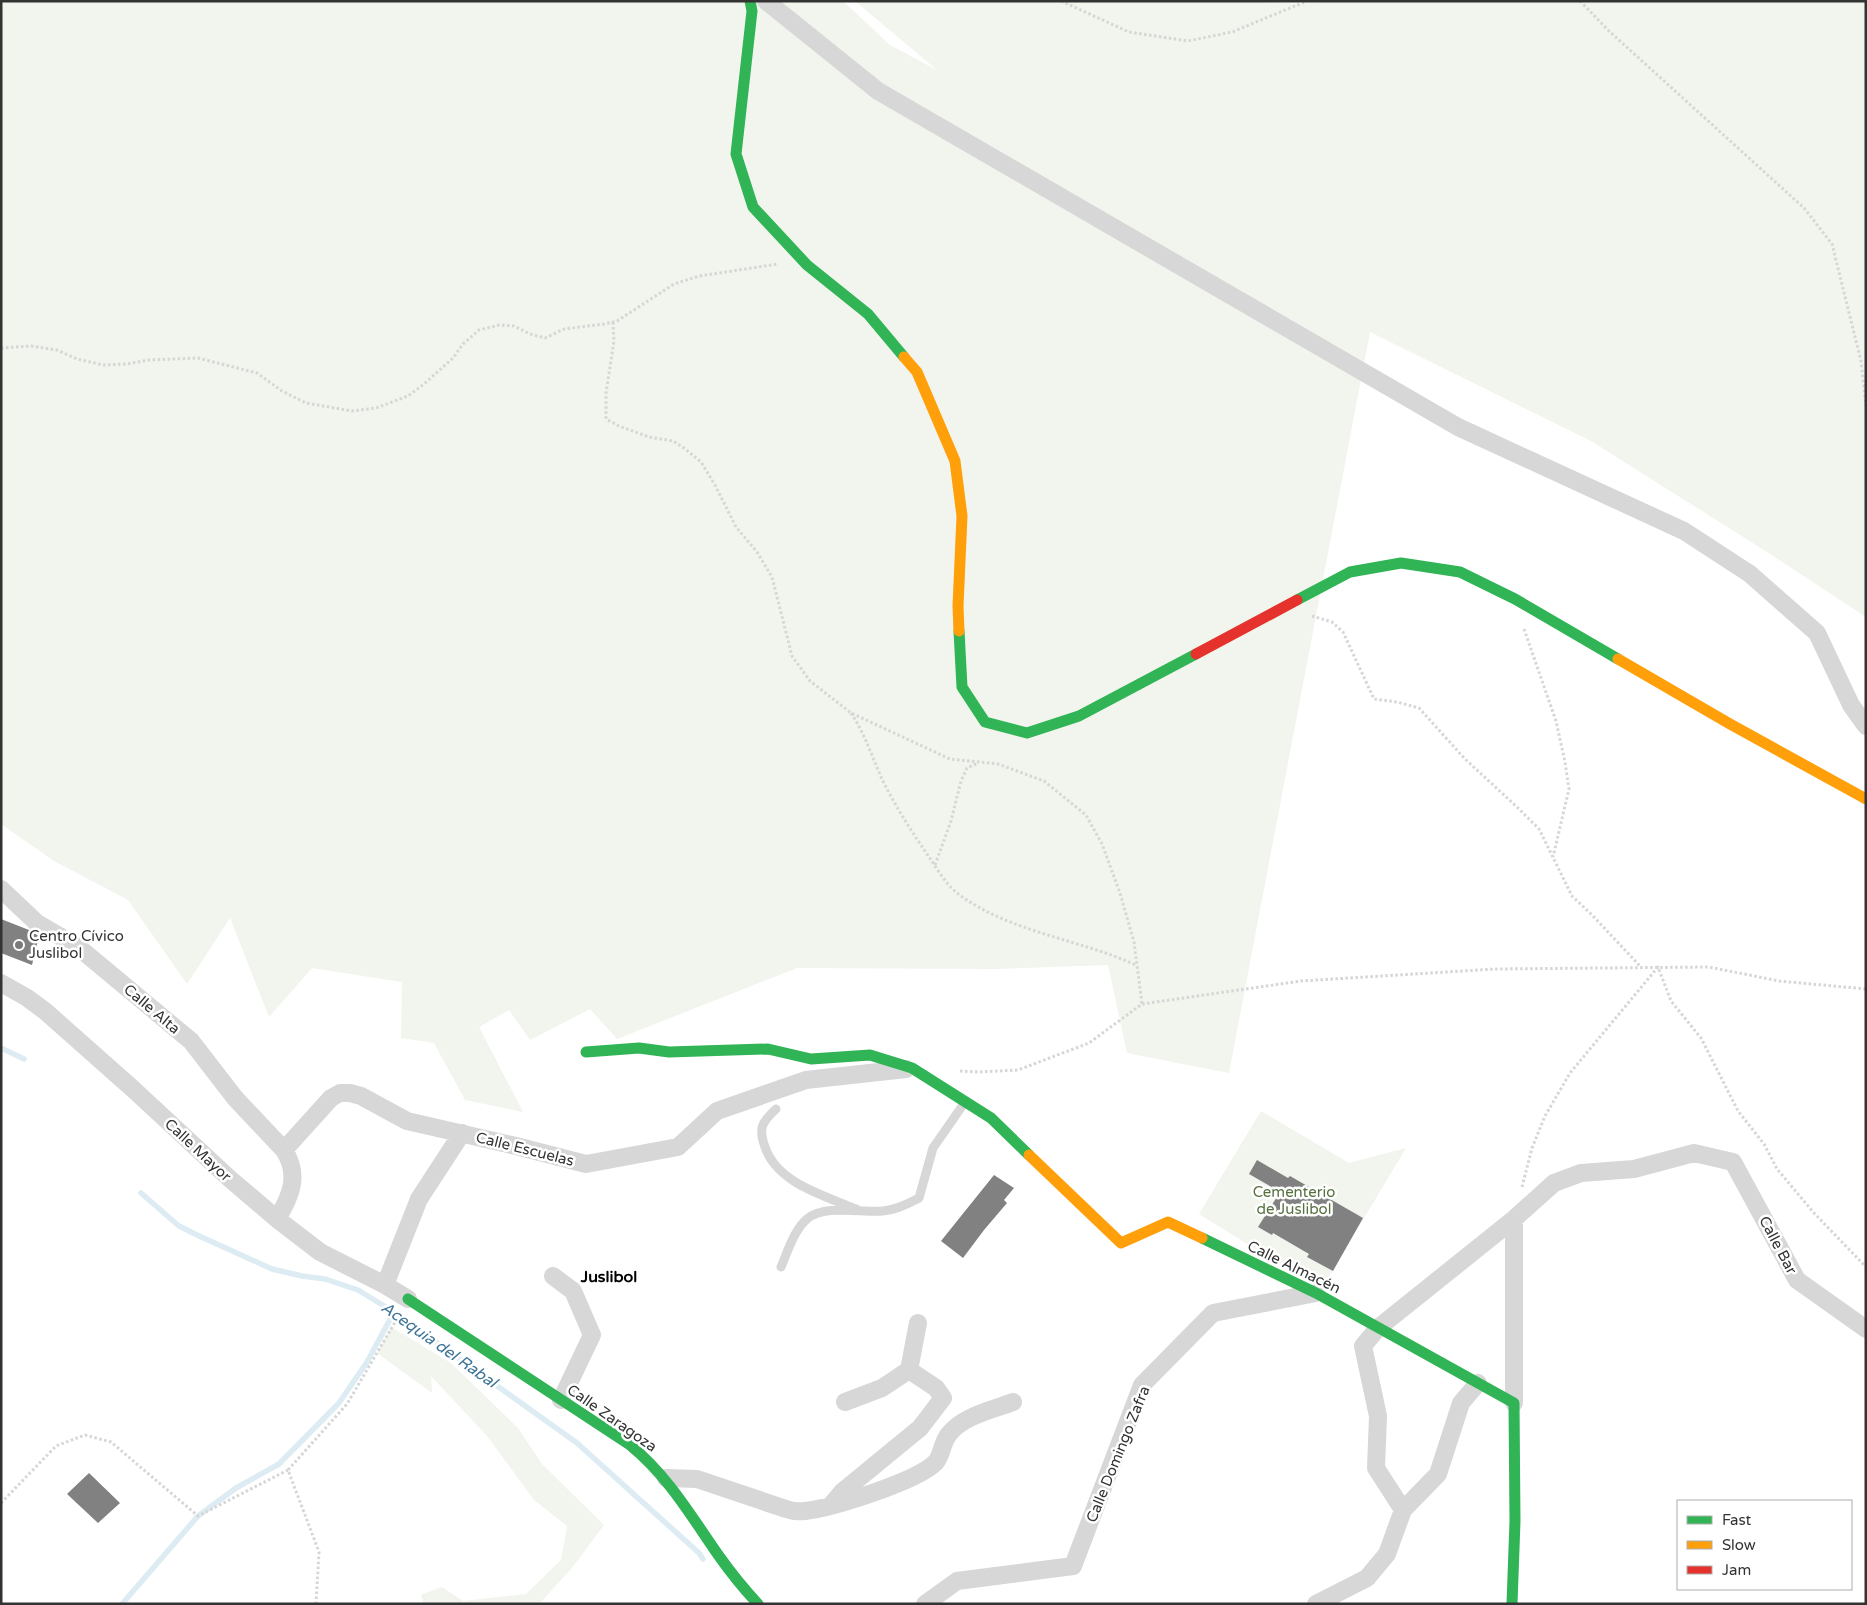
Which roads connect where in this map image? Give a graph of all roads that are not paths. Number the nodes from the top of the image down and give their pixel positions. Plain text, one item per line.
1 (750, 1) edge
2 (766, 1) edge
3 (1866, 726) edge
4 (1866, 799) edge
5 (1, 889) edge
6 (1, 983) edge
7 (586, 1052) dead end
8 (912, 1068) junction
9 (965, 1102) junction
10 (776, 1110) dead end
11 (462, 1133) junction
12 (284, 1150) junction
13 (860, 1210) junction
14 (277, 1219) junction
15 (1514, 1219) junction
16 (781, 1267) dead end
17 (553, 1276) dead end
18 (386, 1285) junction
19 (1316, 1293) junction
20 (408, 1299) joint
21 (918, 1323) dead end
22 (1378, 1328) junction
23 (1866, 1329) edge
24 (909, 1370) junction
25 (1478, 1383) junction
26 (561, 1400) junction
27 (845, 1402) dead end
28 (1013, 1402) dead end
29 (1514, 1403) junction
30 (666, 1478) junction
31 (831, 1505) junction
32 (1403, 1510) junction
33 (758, 1604) edge
34 (925, 1604) edge
35 (1316, 1604) edge
36 (1512, 1604) edge

1 - 4 street
2 - 3 street
5 - 12 street, Calle Alta
6 - 14 street, Calle Mayor
7 - 8 street, Calle Almacén
8 - 9 street, Calle Almacén
8 - 11 street, Calle Escuelas
9 - 13 lane
9 - 19 street, Calle Almacén
10 - 13 lane
11 - 12 street, Calle Escuelas
11 - 18 street
12 - 14 street
13 - 16 lane
14 - 18 street, Calle Mayor
15 - 22 street
15 - 23 street, Calle Bar
15 - 29 street
17 - 26 street
18 - 20 street, Calle Mayor
19 - 22 street, Calle Almacén
19 - 34 street, Calle Domingo Zafra
20 - 26 street, Calle Zaragoza
21 - 24 street
22 - 25 street, Calle Almacén
22 - 32 street
24 - 27 street
24 - 31 street
25 - 29 street, Calle Almacén
25 - 32 street
26 - 30 street, Calle Zaragoza
28 - 31 street
29 - 36 street
30 - 31 street
30 - 33 street, Calle Zaragoza
32 - 35 street

